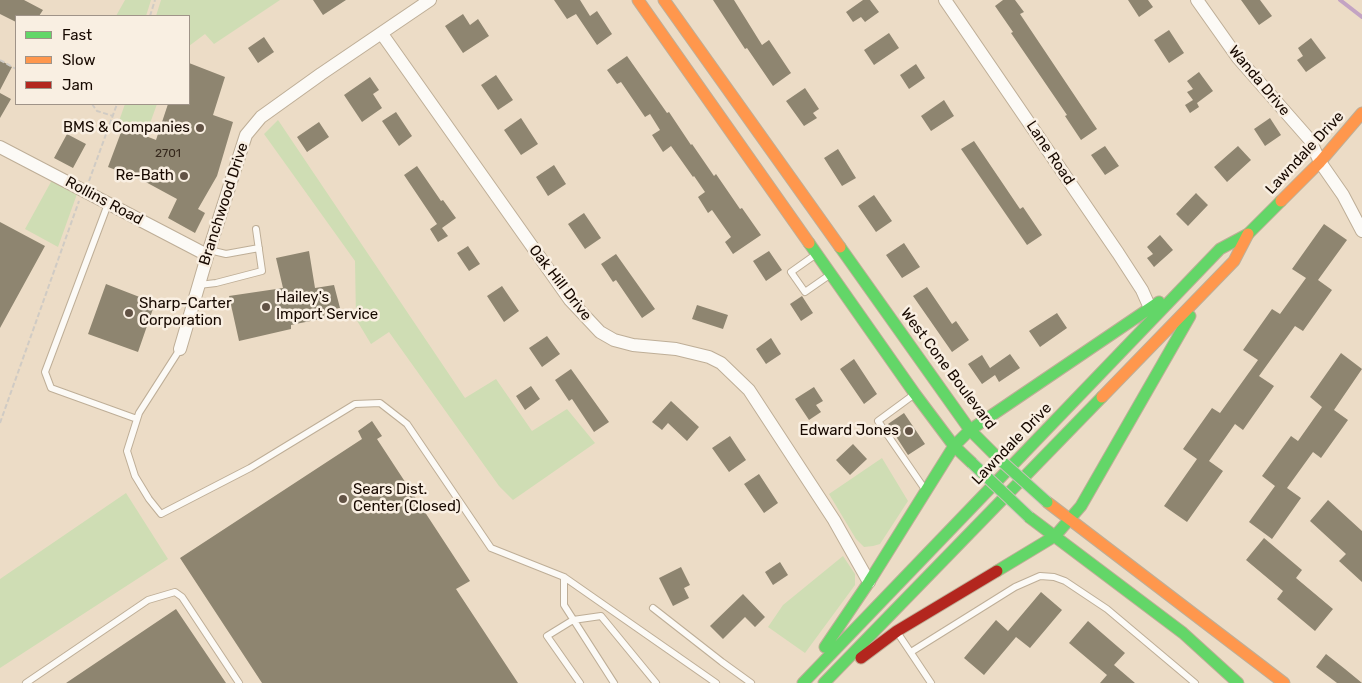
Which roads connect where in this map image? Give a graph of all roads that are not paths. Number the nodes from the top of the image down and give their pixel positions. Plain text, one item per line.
1 (430, 0) edge
2 (638, 0) edge
3 (664, 0) edge
4 (946, 0) edge
5 (1197, 0) edge
6 (382, 34) junction
7 (1362, 113) edge
8 (0, 147) edge
9 (1320, 162) junction
10 (108, 204) junction
11 (256, 229) dead end
12 (1362, 231) edge
13 (1248, 234) junction
14 (259, 248) junction
15 (208, 253) junction
16 (817, 254) junction
17 (831, 274) junction
18 (1189, 282) junction
19 (199, 285) junction
20 (1204, 292) junction
21 (1150, 308) junction
22 (180, 349) joint
23 (915, 394) junction
24 (136, 419) junction
25 (970, 430) junction
26 (954, 446) junction
27 (925, 490) junction
28 (1071, 519) junction
29 (1055, 536) junction
30 (564, 576) junction
31 (869, 582) junction
32 (653, 608) dead end
33 (573, 620) junction
34 (897, 631) junction
35 (911, 652) junction
36 (26, 683) edge
37 (240, 683) edge
38 (580, 683) edge
39 (614, 683) edge
40 (656, 683) edge
41 (716, 683) edge
42 (751, 683) edge
43 (802, 683) edge
44 (824, 683) edge
45 (829, 683) edge
46 (931, 683) edge
47 (1195, 683) edge
48 (1238, 683) edge
49 (1284, 683) edge

1 - 6 street, Branchwood Drive
2 - 16 main road
3 - 25 main road, West Cone Boulevard
4 - 21 street, Lane Road
5 - 9 street, Wanda Drive
6 - 15 street, Branchwood Drive
6 - 31 street, Oak Hill Drive
7 - 9 main road, Lawndale Drive
8 - 10 street, Rollins Road
9 - 12 street, Wanda Drive
9 - 13 main road, Lawndale Drive
10 - 15 street, Rollins Road
10 - 24 lane
11 - 14 lane
13 - 18 main road, Lawndale Drive
13 - 20 main road, Lawndale Drive
14 - 15 lane
14 - 19 lane
15 - 19 street, Branchwood Drive
16 - 17 main road
16 - 17 lane
17 - 23 main road
18 - 21 main road
18 - 43 main road, Lawndale Drive
19 - 22 street, Branchwood Drive
20 - 28 main road
20 - 44 main road, Lawndale Drive
21 - 25 main road
22 - 24 lane
23 - 26 main road
23 - 27 lane
24 - 30 lane
25 - 26 main road
25 - 28 main road, West Cone Boulevard, bridge
26 - 27 main road
26 - 29 main road, bridge
27 - 31 main road
28 - 29 main road
28 - 49 main road, West Cone Boulevard
29 - 34 main road
29 - 48 main road
30 - 33 lane
30 - 41 lane
31 - 43 main road
32 - 42 lane
33 - 38 lane
33 - 39 lane
33 - 40 lane
34 - 35 lane
34 - 45 main road
35 - 46 lane
35 - 47 lane
36 - 37 lane

